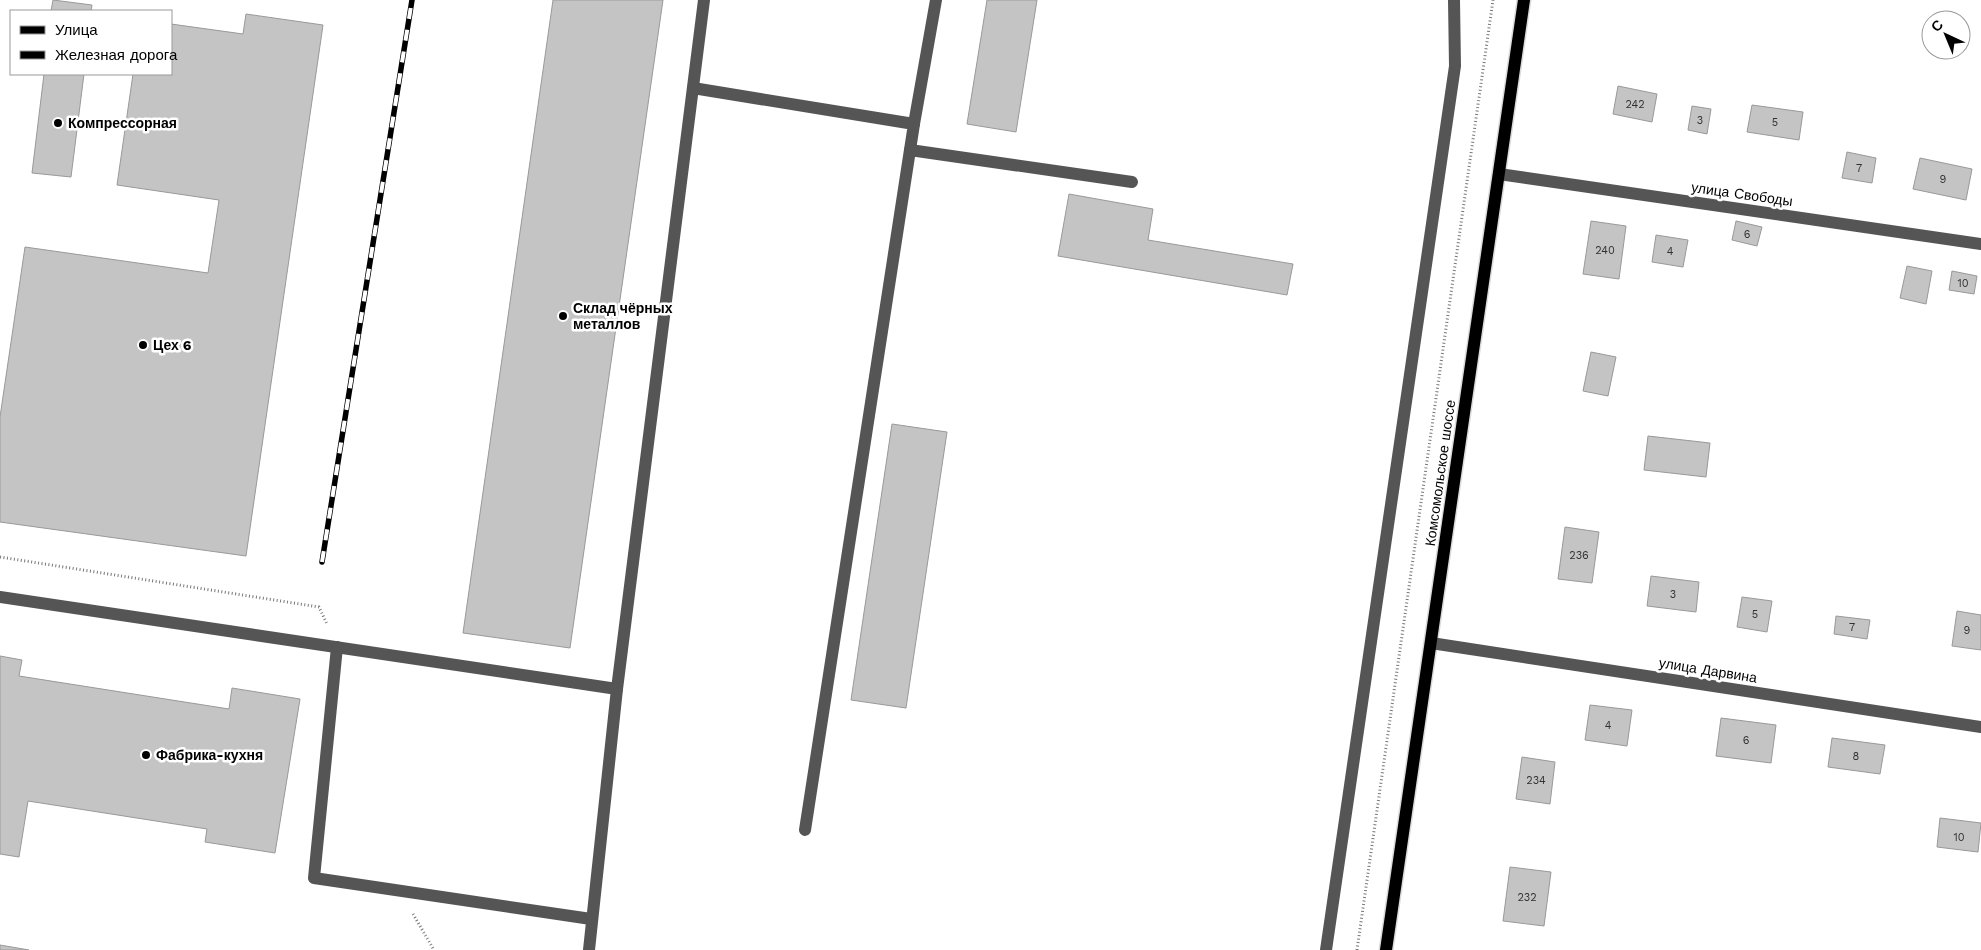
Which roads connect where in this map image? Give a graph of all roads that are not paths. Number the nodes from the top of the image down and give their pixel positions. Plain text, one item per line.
1 (704, 0) edge
2 (936, 0) edge
3 (1454, 0) edge
4 (1524, 0) edge
5 (693, 88) junction
6 (914, 124) junction
7 (910, 150) junction
8 (1499, 174) junction
9 (1132, 182) dead end
10 (1981, 244) edge
11 (0, 597) edge
12 (1431, 643) junction
13 (337, 647) junction
14 (617, 689) junction
15 (1981, 727) edge
16 (805, 830) dead end
17 (591, 918) junction
18 (588, 950) edge
19 (1326, 950) edge
20 (1386, 950) edge

1 - 5 street
2 - 6 street
3 - 19 street
4 - 8 main road, Комсомольское шоссе
5 - 6 street
5 - 14 street
6 - 7 street
7 - 9 street
7 - 16 street
8 - 10 street, улица Свободы
8 - 12 main road, Комсомольское шоссе
11 - 13 street
12 - 15 street, улица Дарвина
12 - 20 main road, Комсомольское шоссе
13 - 14 street
13 - 17 street
14 - 17 street
17 - 18 street

